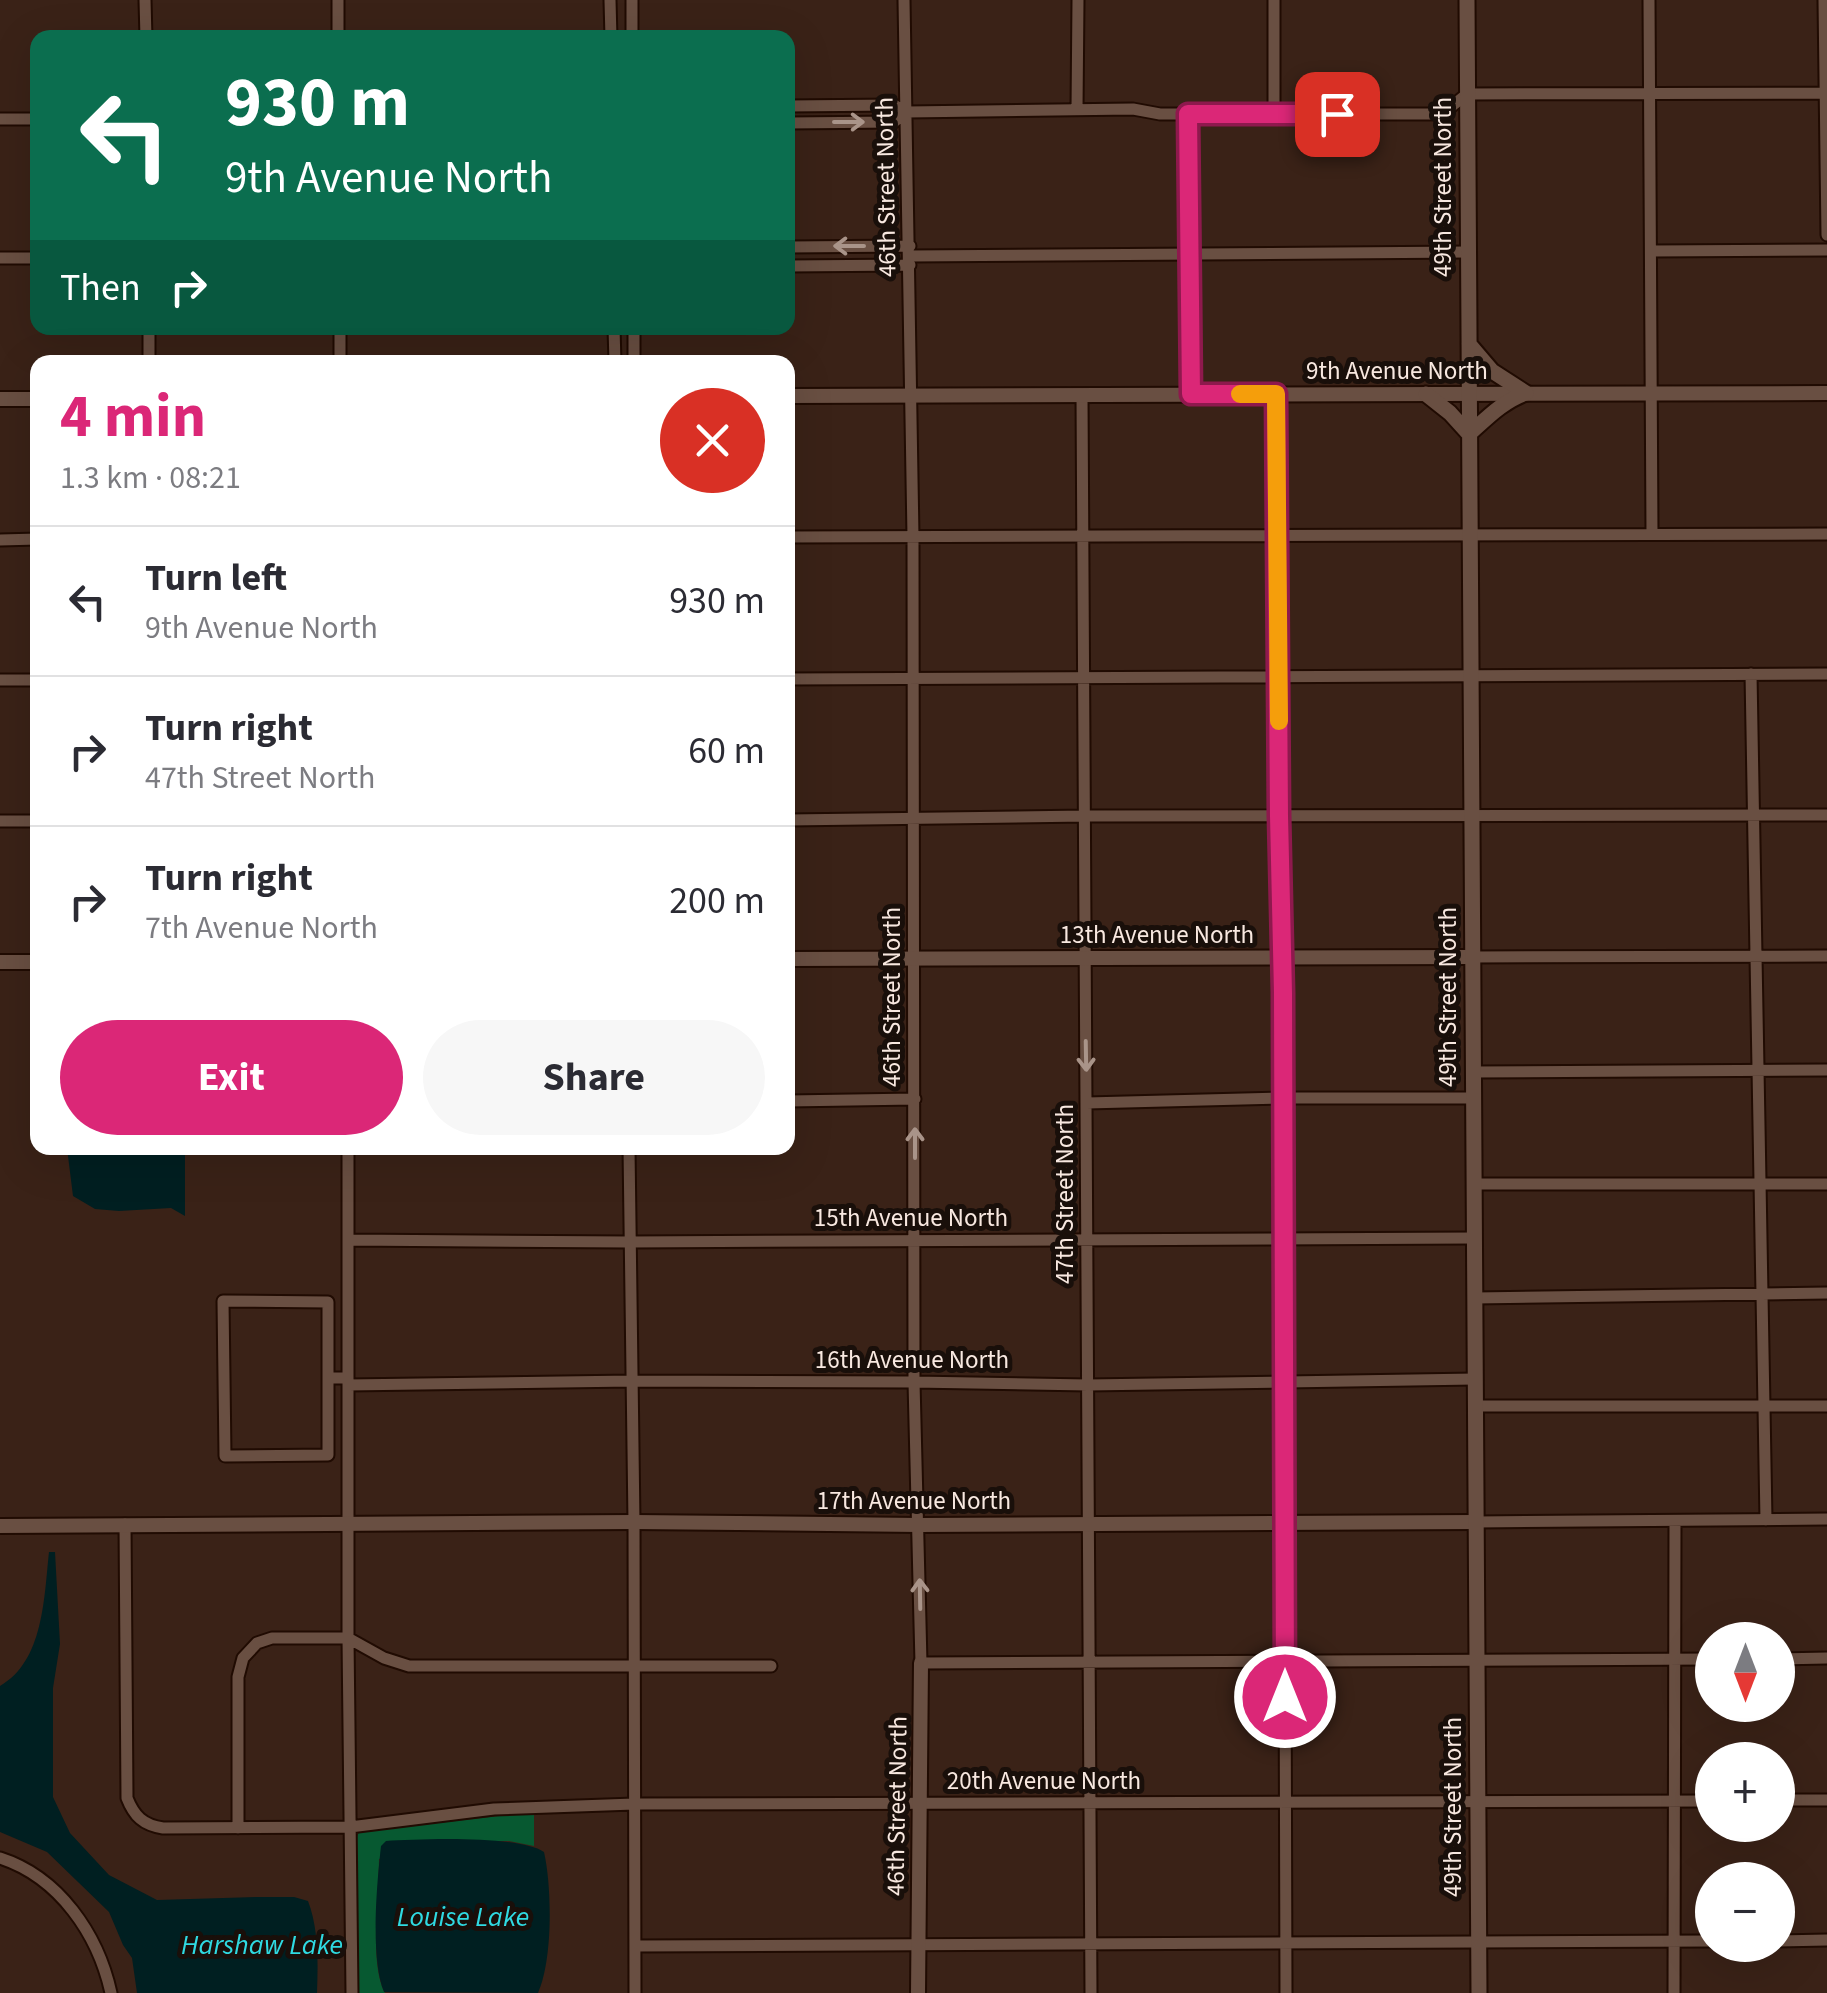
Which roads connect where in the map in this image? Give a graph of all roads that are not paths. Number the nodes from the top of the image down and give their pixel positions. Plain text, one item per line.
1 (145, 0) edge
2 (338, 0) edge
3 (610, 0) edge
4 (632, 0) edge
5 (904, 0) edge
6 (1078, 0) edge
7 (1274, 0) edge
8 (1467, 0) edge
9 (1649, 0) edge
10 (1824, 0) edge
11 (146, 30) edge
12 (338, 30) edge
13 (611, 30) edge
14 (632, 30) edge
15 (1650, 92) junction
16 (1826, 93) edge
17 (1467, 94) junction
18 (795, 106) edge
19 (1076, 109) junction
20 (907, 112) junction
21 (1188, 114) junction
22 (1274, 114) junction
23 (0, 119) edge
24 (30, 119) edge
25 (795, 122) edge
26 (1827, 235) edge
27 (795, 247) edge
28 (1827, 250) edge
29 (1652, 251) junction
30 (1468, 252) junction
31 (1189, 253) junction
32 (910, 256) junction
33 (0, 258) edge
34 (30, 258) edge
35 (795, 265) edge
36 (1469, 344) junction
37 (1651, 392) junction
38 (1526, 393) junction
39 (1827, 393) edge
40 (1191, 394) junction
41 (1276, 394) junction
42 (1426, 394) junction
43 (1469, 394) junction
44 (1082, 395) junction
45 (795, 396) edge
46 (911, 396) junction
47 (0, 398) edge
48 (30, 399) edge
49 (1470, 434) junction
50 (1652, 534) junction
51 (1827, 534) edge
52 (1470, 535) junction
53 (1083, 536) junction
54 (1278, 536) junction
55 (795, 537) edge
56 (914, 537) junction
57 (0, 540) edge
58 (30, 540) edge
59 (1750, 674) junction
60 (1827, 674) edge
61 (1279, 676) junction
62 (1471, 676) junction
63 (1084, 677) junction
64 (914, 678) junction
65 (795, 679) edge
66 (0, 680) edge
67 (30, 680) edge
68 (1827, 814) edge
69 (1472, 815) junction
70 (1753, 815) junction
71 (1085, 816) junction
72 (1279, 816) junction
73 (914, 819) junction
74 (795, 820) edge
75 (30, 821) edge
76 (0, 822) edge
77 (1756, 956) junction
78 (1827, 956) edge
79 (1282, 957) junction
80 (1473, 957) junction
81 (795, 958) edge
82 (914, 958) junction
83 (1085, 958) junction
84 (0, 962) edge
85 (30, 962) edge
86 (1758, 1070) junction
87 (1827, 1070) edge
88 (1474, 1072) junction
89 (1283, 1098) junction
90 (1474, 1098) junction
91 (915, 1100) junction
92 (795, 1101) edge
93 (1087, 1103) junction
94 (348, 1155) edge
95 (628, 1155) edge
96 (1474, 1184) junction
97 (1827, 1184) edge
98 (1760, 1185) junction
99 (1474, 1238) junction
100 (348, 1240) junction
101 (915, 1240) junction
102 (1088, 1240) junction
103 (1283, 1241) junction
104 (629, 1242) junction
105 (1762, 1293) junction
106 (1827, 1293) edge
107 (1475, 1298) junction
108 (328, 1378) junction
109 (1475, 1380) junction
110 (348, 1381) junction
111 (1284, 1381) junction
112 (632, 1382) junction
113 (914, 1382) junction
114 (1088, 1384) junction
115 (1476, 1406) junction
116 (1764, 1406) junction
117 (1827, 1406) edge
118 (1827, 1519) edge
119 (1766, 1520) junction
120 (1675, 1521) junction
121 (634, 1522) junction
122 (1476, 1522) junction
123 (125, 1524) junction
124 (1089, 1524) junction
125 (1284, 1524) junction
126 (348, 1525) junction
127 (918, 1525) junction
128 (0, 1526) edge
129 (348, 1638) junction
130 (1827, 1658) edge
131 (1673, 1659) junction
132 (1695, 1659) edge
133 (1795, 1659) edge
134 (1477, 1660) junction
135 (1285, 1661) junction
136 (1090, 1662) junction
137 (921, 1663) junction
138 (635, 1665) junction
139 (771, 1666) dead end
140 (1795, 1800) edge
141 (1827, 1800) edge
142 (1478, 1801) junction
143 (1674, 1801) junction
144 (1695, 1801) edge
145 (1285, 1802) junction
146 (1090, 1803) junction
147 (634, 1804) junction
148 (918, 1804) junction
149 (350, 1826) junction
150 (238, 1828) junction
151 (0, 1858) edge
152 (1795, 1940) edge
153 (1827, 1940) edge
154 (1673, 1941) junction
155 (1695, 1941) edge
156 (1479, 1942) junction
157 (1286, 1943) junction
158 (1091, 1944) junction
159 (918, 1945) junction
160 (635, 1946) junction
161 (111, 1993) edge
162 (352, 1993) edge
163 (635, 1993) edge
164 (918, 1993) edge
165 (1092, 1993) edge
166 (1286, 1993) edge
167 (1479, 1993) edge
168 (1674, 1993) edge

1 - 11 street
2 - 12 street
3 - 13 street
4 - 14 street
5 - 20 street, 46th Street North
6 - 19 street
7 - 22 street
8 - 17 main road, 49th Street North
9 - 15 street
10 - 16 street
15 - 16 street
15 - 17 street
15 - 29 street
16 - 26 street
17 - 22 street
17 - 30 main road, 49th Street North
18 - 20 street
19 - 20 street
19 - 21 street
25 -> 20 street
20 - 32 street, 46th Street North
21 - 22 street
21 - 31 street
23 - 24 street
32 -> 27 street
28 - 29 street
29 - 37 street
30 - 31 street
30 - 36 main road, 49th Street North
31 - 32 street
31 - 40 street
32 - 35 street
32 - 46 street, 46th Street North
33 - 34 street
36 - 38 main road
36 - 43 main road, 49th Street North
37 - 38 street, 9th Avenue North
37 - 39 street, 9th Avenue North
37 - 50 street
38 - 43 street, 9th Avenue North
38 - 49 main road
40 - 41 street, 9th Avenue North
40 - 44 street, 9th Avenue North
41 - 42 street, 9th Avenue North
41 - 54 street
42 - 43 street, 9th Avenue North
42 - 49 main road
43 - 49 main road, 49th Street North
44 - 46 street, 9th Avenue North
44 - 53 street, 47th Street North
45 - 46 street, 9th Avenue North
46 - 56 street, 46th Street North
47 - 48 street
49 - 52 main road, 49th Street North
50 - 51 street
50 - 52 street
52 - 54 street
52 - 62 main road, 49th Street North
53 - 54 street
53 - 56 street
53 - 63 street, 47th Street North
54 - 61 street
55 - 56 street
56 - 64 street, 46th Street North
57 - 58 street
59 - 60 street
59 - 62 street
59 - 70 street
61 - 62 street
61 - 63 street
61 - 72 street
62 - 69 main road, 49th Street North
63 - 64 street
63 - 71 street, 47th Street North
64 - 65 street
64 - 73 street, 46th Street North
66 - 67 street
68 - 70 street
69 - 70 street
69 - 72 street
69 - 80 main road, 49th Street North
70 - 77 street
71 - 72 street
71 - 73 street
71 - 83 street, 47th Street North
72 - 79 street
73 - 74 street
73 - 82 street, 46th Street North
75 - 76 street
77 - 78 street, 13th Avenue North
77 - 80 street, 13th Avenue North
77 - 86 street
79 - 80 street, 13th Avenue North
79 - 83 street, 13th Avenue North
79 - 89 street
80 - 88 main road, 49th Street North
81 - 82 street, 13th Avenue North
82 - 83 street, 13th Avenue North
82 - 91 street, 46th Street North
83 -> 93 street, 47th Street North
84 - 85 street
86 - 87 street
86 - 88 street
86 - 98 street
88 - 90 main road, 49th Street North
89 - 90 street
89 - 93 street
89 - 103 street
90 - 96 main road, 49th Street North
91 - 92 street
101 -> 91 street, 46th Street North
93 - 102 street, 47th Street North
94 - 100 street
95 - 104 street
96 - 98 street
96 - 99 main road, 49th Street North
97 - 98 street
98 - 105 street
99 - 103 street, 15th Avenue North
99 - 107 main road, 49th Street North
100 - 104 street, 15th Avenue North
100 - 110 street
101 - 102 street, 15th Avenue North
101 - 104 street, 15th Avenue North
101 - 113 street, 46th Street North
102 - 103 street, 15th Avenue North
102 - 114 street, 47th Street North
103 - 111 street
104 - 112 street
105 - 106 street
105 - 107 street
105 - 116 street
107 - 109 main road, 49th Street North
108 - 108 street
108 - 110 street, 16th Avenue North
109 - 111 street, 16th Avenue North
109 - 115 main road, 49th Street North
110 - 112 street, 16th Avenue North
110 - 126 street
111 - 114 street, 16th Avenue North
111 - 125 street
112 - 113 street, 16th Avenue North
112 - 121 street
113 - 114 street, 16th Avenue North
113 - 127 street, 46th Street North
114 - 124 street, 47th Street North
115 - 116 street
115 - 122 main road, 49th Street North
116 - 117 street
116 - 119 street
118 - 119 street, 17th Avenue North
119 - 120 street, 17th Avenue North
120 - 122 street, 17th Avenue North
120 - 131 street
121 - 126 street, 17th Avenue North
121 - 127 street, 17th Avenue North
121 - 138 street
122 - 125 street, 17th Avenue North
122 - 134 main road, 49th Street North
123 - 126 street, 17th Avenue North
123 - 128 street, 17th Avenue North
123 - 150 street, 20th Avenue North
124 - 125 street, 17th Avenue North
124 - 127 street, 17th Avenue North
124 - 136 street, 47th Street North
125 - 135 street
126 - 129 street
137 -> 127 street, 46th Street North
129 - 138 street
129 - 149 street
129 - 150 street
130 - 133 street
131 - 132 street
131 - 134 street
131 - 143 street
134 - 135 street
134 - 142 main road, 49th Street North
135 - 136 street
135 - 145 street
136 - 137 street
136 - 146 street, 47th Street North
137 - 148 street, 46th Street North
138 - 139 street
138 - 147 street
140 - 141 street
142 - 143 street, 20th Avenue North
142 - 145 street, 20th Avenue North
142 - 156 main road, 49th Street North
143 - 144 street, 20th Avenue North
143 - 154 street
145 - 146 street, 20th Avenue North
145 - 157 street
146 - 148 street, 20th Avenue North
146 - 158 street, 47th Street North
147 - 148 street, 20th Avenue North
147 - 149 street, 20th Avenue North
147 - 160 street
148 - 159 street, 46th Street North
149 - 150 street, 20th Avenue North
149 - 162 street
151 - 161 street
152 - 153 street
154 - 155 street
154 - 156 street
154 - 168 street
156 - 157 street
156 - 167 main road, 49th Street North
157 - 158 street
157 - 166 street
158 - 159 street
158 - 165 street, 47th Street North
159 - 160 street
159 - 164 street, 46th Street North
160 - 163 street

